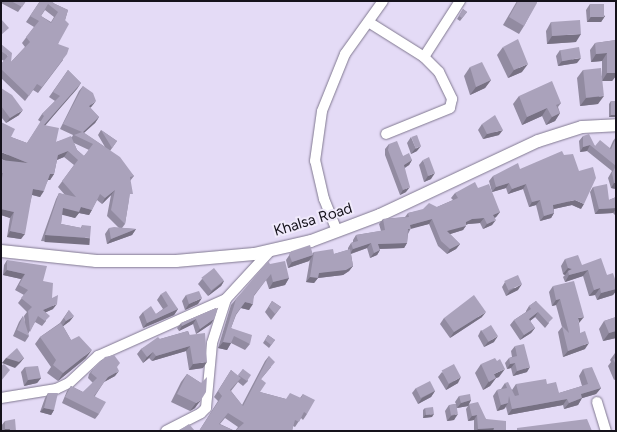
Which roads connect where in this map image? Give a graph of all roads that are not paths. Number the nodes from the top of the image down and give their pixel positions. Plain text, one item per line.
1 (383, 1) edge
2 (460, 1) edge
3 (370, 22) junction
4 (424, 57) junction
5 (616, 125) edge
6 (386, 134) dead end
7 (337, 231) junction
8 (271, 250) junction
9 (1, 251) edge
10 (226, 299) junction
11 (1, 398) edge
12 (597, 402) dead end
13 (166, 431) edge
14 (606, 431) edge

1 - 3 street
2 - 4 street
3 - 4 street
3 - 7 street
4 - 6 street
5 - 7 main road, Khalsa Road
7 - 8 main road, Khalsa Road
8 - 9 main road, Khalsa Road
8 - 10 street
10 - 11 street
10 - 13 street
12 - 14 street

